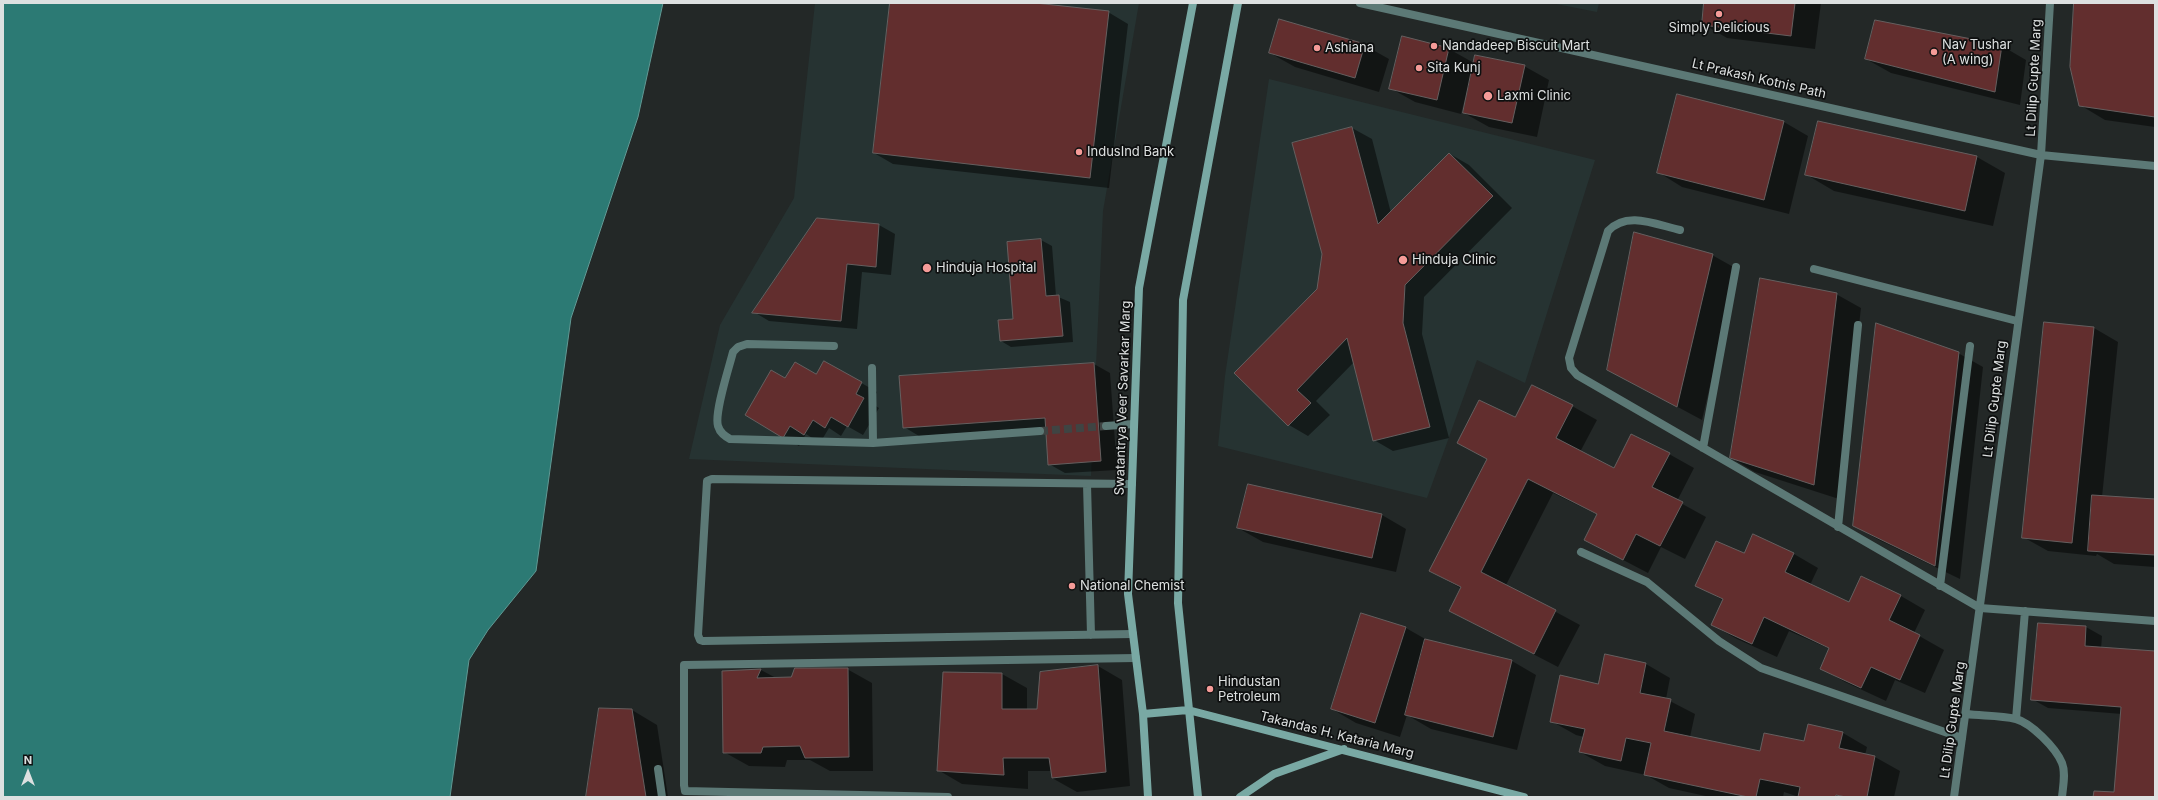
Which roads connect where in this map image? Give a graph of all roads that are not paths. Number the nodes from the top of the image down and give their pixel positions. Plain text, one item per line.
1 (1193, 3) edge
2 (1238, 3) edge
3 (1360, 3) edge
4 (2050, 3) edge
5 (2041, 154) junction
6 (2155, 166) edge
7 (1680, 230) dead end
8 (1736, 267) dead end
9 (1814, 269) dead end
10 (2017, 320) junction
11 (1858, 325) dead end
12 (834, 346) dead end
13 (1970, 346) dead end
14 (872, 368) dead end
15 (1134, 424) junction
16 (1106, 426) tunnel mouth
17 (1040, 431) tunnel mouth
18 (873, 443) junction
19 (1703, 448) junction
20 (1086, 484) junction
21 (1132, 484) junction
22 (1838, 527) junction
23 (1581, 552) dead end
24 (1940, 586) junction
25 (1980, 608) junction
26 (2025, 611) junction
27 (2155, 621) edge
28 (1133, 634) junction
29 (1091, 635) junction
30 (1136, 658) junction
31 (1188, 710) junction
32 (1143, 714) junction
33 (1966, 714) junction
34 (2016, 719) junction
35 (1962, 738) junction
36 (1344, 749) junction
37 (658, 769) dead end
38 (662, 797) edge
39 (948, 797) edge
40 (1148, 797) edge
41 (1198, 797) edge
42 (1240, 797) edge
43 (1524, 797) edge
44 (1954, 797) edge
45 (2062, 797) edge

1 - 15 main road, Swatantrya Veer Savarkar Marg
2 - 31 main road
3 - 5 street, Lt Prakash Kotnis Path
4 - 5 street, Lt Dilip Gupte Marg
5 - 6 street, Lt Prakash Kotnis Path
5 - 10 street, Lt Dilip Gupte Marg
7 - 19 street
8 - 19 street
9 - 10 street
10 - 25 street, Lt Dilip Gupte Marg
11 - 22 street
12 - 18 street
13 - 24 street
14 - 18 street
15 - 16 street
15 - 21 main road, Swatantrya Veer Savarkar Marg
17 - 18 street
19 - 22 street
20 - 21 street
20 - 29 street
20 - 29 street
21 - 28 main road, Swatantrya Veer Savarkar Marg
22 - 24 street
23 - 35 street
24 - 25 street
25 - 26 street
25 - 33 street, Lt Dilip Gupte Marg
26 - 27 street
26 - 34 street
28 - 29 street
28 - 30 main road, Swatantrya Veer Savarkar Marg
30 - 32 main road, Swatantrya Veer Savarkar Marg
30 - 39 street
31 - 32 main road, Takandas H. Kataria Marg
31 - 36 main road, Takandas H. Kataria Marg
31 - 41 main road
32 - 40 main road, Swatantrya Veer Savarkar Marg
33 - 34 street
33 - 35 street, Lt Dilip Gupte Marg
34 - 45 street
35 - 44 street, Lt Dilip Gupte Marg
36 - 42 main road
36 - 43 main road, Takandas H. Kataria Marg
37 - 38 street

